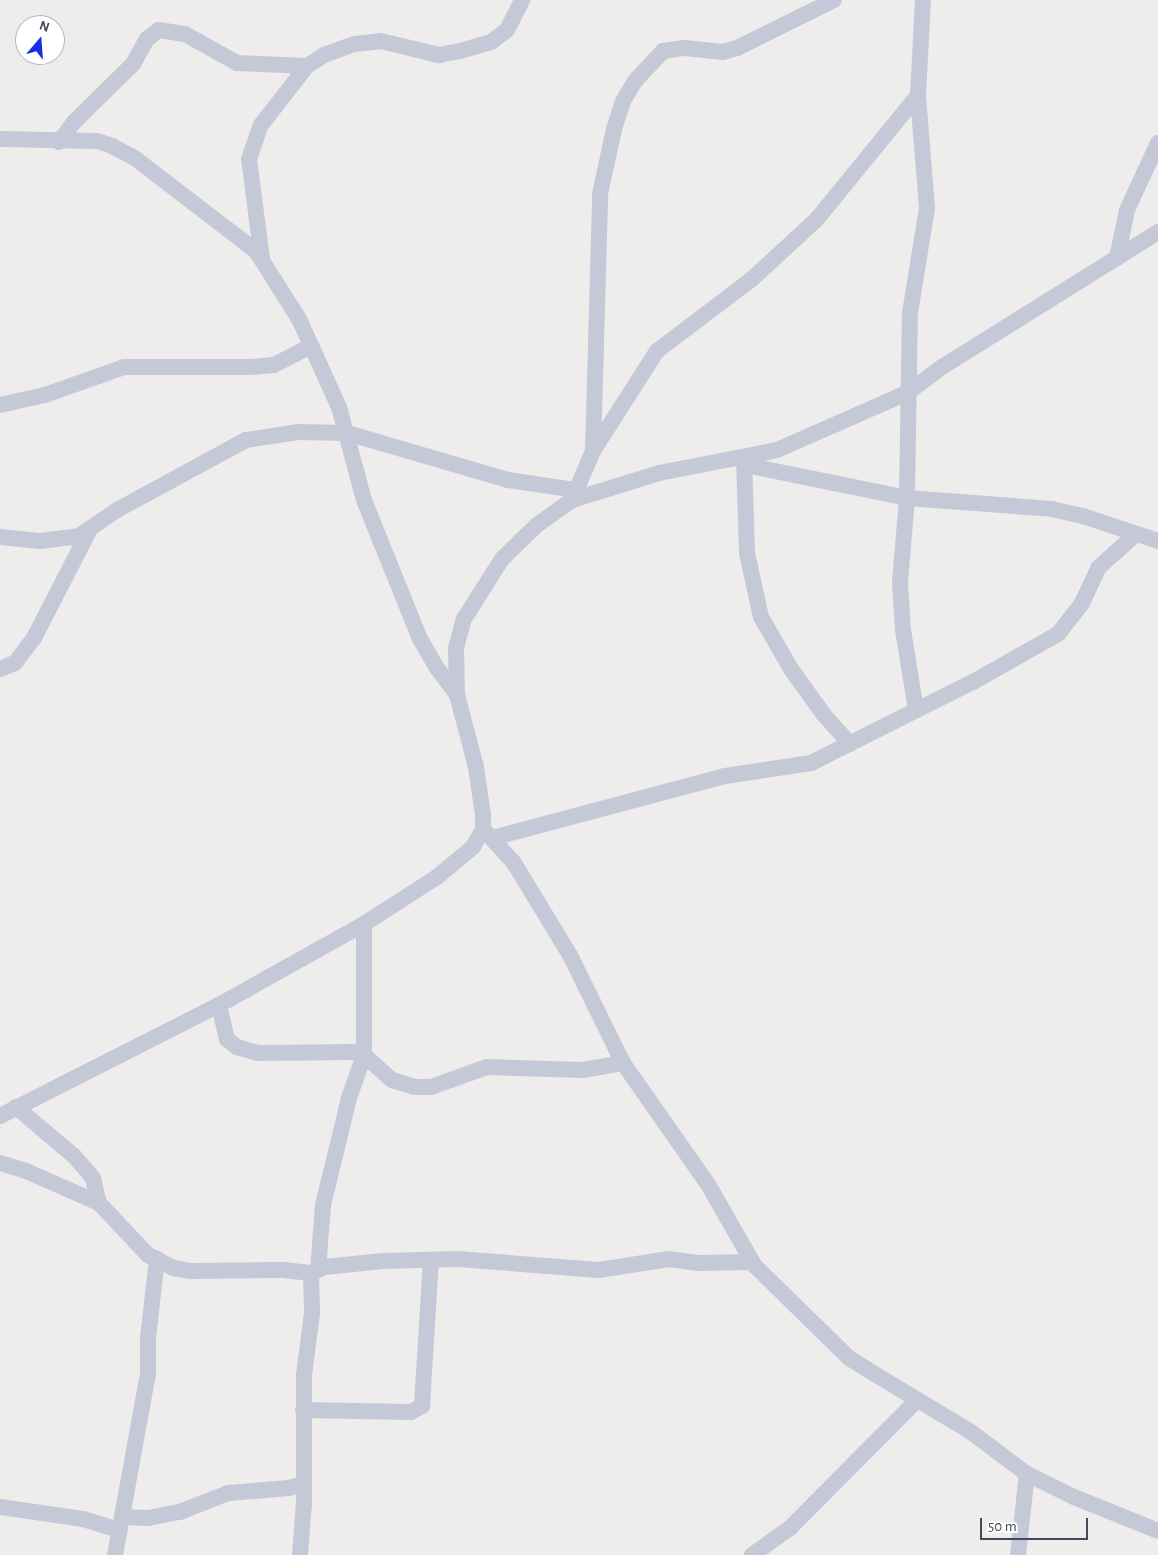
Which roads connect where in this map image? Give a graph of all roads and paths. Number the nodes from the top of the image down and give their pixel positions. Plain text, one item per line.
1 (522, 0) edge
2 (834, 0) edge
3 (923, 0) edge
4 (306, 66) junction
5 (918, 95) junction
6 (0, 139) edge
7 (59, 142) junction
8 (1158, 143) edge
9 (1158, 232) edge
10 (1117, 258) junction
11 (262, 259) junction
12 (311, 346) junction
13 (907, 393) junction
14 (0, 405) edge
15 (347, 433) junction
16 (594, 451) junction
17 (744, 461) junction
18 (574, 495) junction
19 (907, 498) junction
20 (91, 527) junction
21 (1136, 534) junction
22 (0, 537) edge
23 (1158, 541) edge
24 (0, 669) edge
25 (457, 695) junction
26 (916, 710) junction
27 (850, 744) junction
28 (487, 834) junction
29 (364, 924) junction
30 (220, 1005) junction
31 (364, 1056) junction
32 (623, 1063) junction
33 (7, 1109) edge
34 (0, 1163) edge
35 (99, 1203) junction
36 (157, 1260) junction
37 (431, 1260) junction
38 (752, 1262) junction
39 (314, 1272) junction
40 (917, 1400) junction
41 (303, 1410) junction
42 (1027, 1474) junction
43 (303, 1484) junction
44 (0, 1507) edge
45 (121, 1524) junction
46 (1158, 1531) edge
47 (115, 1555) edge
48 (300, 1555) edge
49 (752, 1555) edge
50 (1018, 1555) edge

1 - 4 street
2 - 16 street
3 - 5 street
4 - 7 street
4 - 11 street
5 - 13 street
5 - 16 street
6 - 7 street
7 - 11 street
8 - 10 street
9 - 10 street
10 - 13 street
11 - 12 street
12 - 14 street
12 - 15 street
13 - 17 street
13 - 19 street
15 - 18 street
15 - 20 street
15 - 25 street
16 - 18 street
17 - 18 street
17 - 19 street
17 - 27 street
18 - 25 street
19 - 21 street
19 - 26 street
20 - 22 street
20 - 24 street
21 - 23 street
21 - 26 street
25 - 28 street
26 - 27 street
27 - 28 street
28 - 29 street
28 - 32 street
29 - 30 street
29 - 31 street
30 - 31 street
30 - 33 street
31 - 32 street
31 - 39 street
32 - 38 street
33 - 35 street
34 - 35 street
35 - 36 street
36 - 39 street
36 - 45 street
37 - 38 street
37 - 39 street
37 - 41 street
38 - 40 street
39 - 41 street
40 - 42 street
40 - 49 street
41 - 43 street
42 - 46 street
42 - 50 street
43 - 45 street
43 - 48 street
44 - 45 street
45 - 47 street

